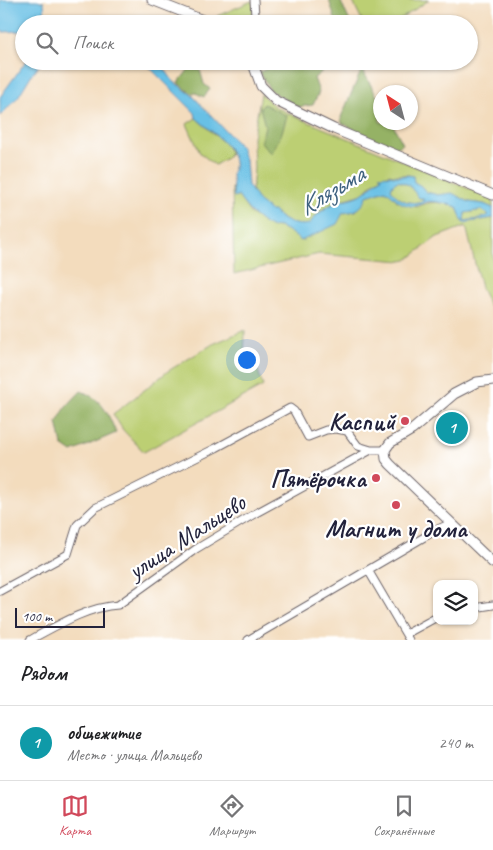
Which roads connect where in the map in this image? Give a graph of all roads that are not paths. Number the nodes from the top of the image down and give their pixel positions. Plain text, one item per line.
1 (152, 0) edge
2 (254, 0) edge
3 (190, 15) edge
4 (255, 15) edge
5 (255, 70) edge
6 (493, 194) edge
7 (493, 380) edge
8 (371, 450) junction
9 (385, 450) junction
10 (451, 523) junction
11 (493, 563) edge
12 (368, 570) junction
13 (0, 591) edge
14 (493, 606) edge
15 (478, 608) edge
16 (433, 620) edge
17 (407, 637) edge
18 (30, 640) edge
19 (248, 640) edge

1 - 3 street
2 - 4 street
5 - 6 street
7 - 9 street
8 - 9 street, улица Мальцево
8 - 13 street
8 - 18 street, улица Мальцево
9 - 10 street
10 - 11 street
10 - 12 street
12 - 17 street
12 - 19 street
14 - 15 street
16 - 17 street

